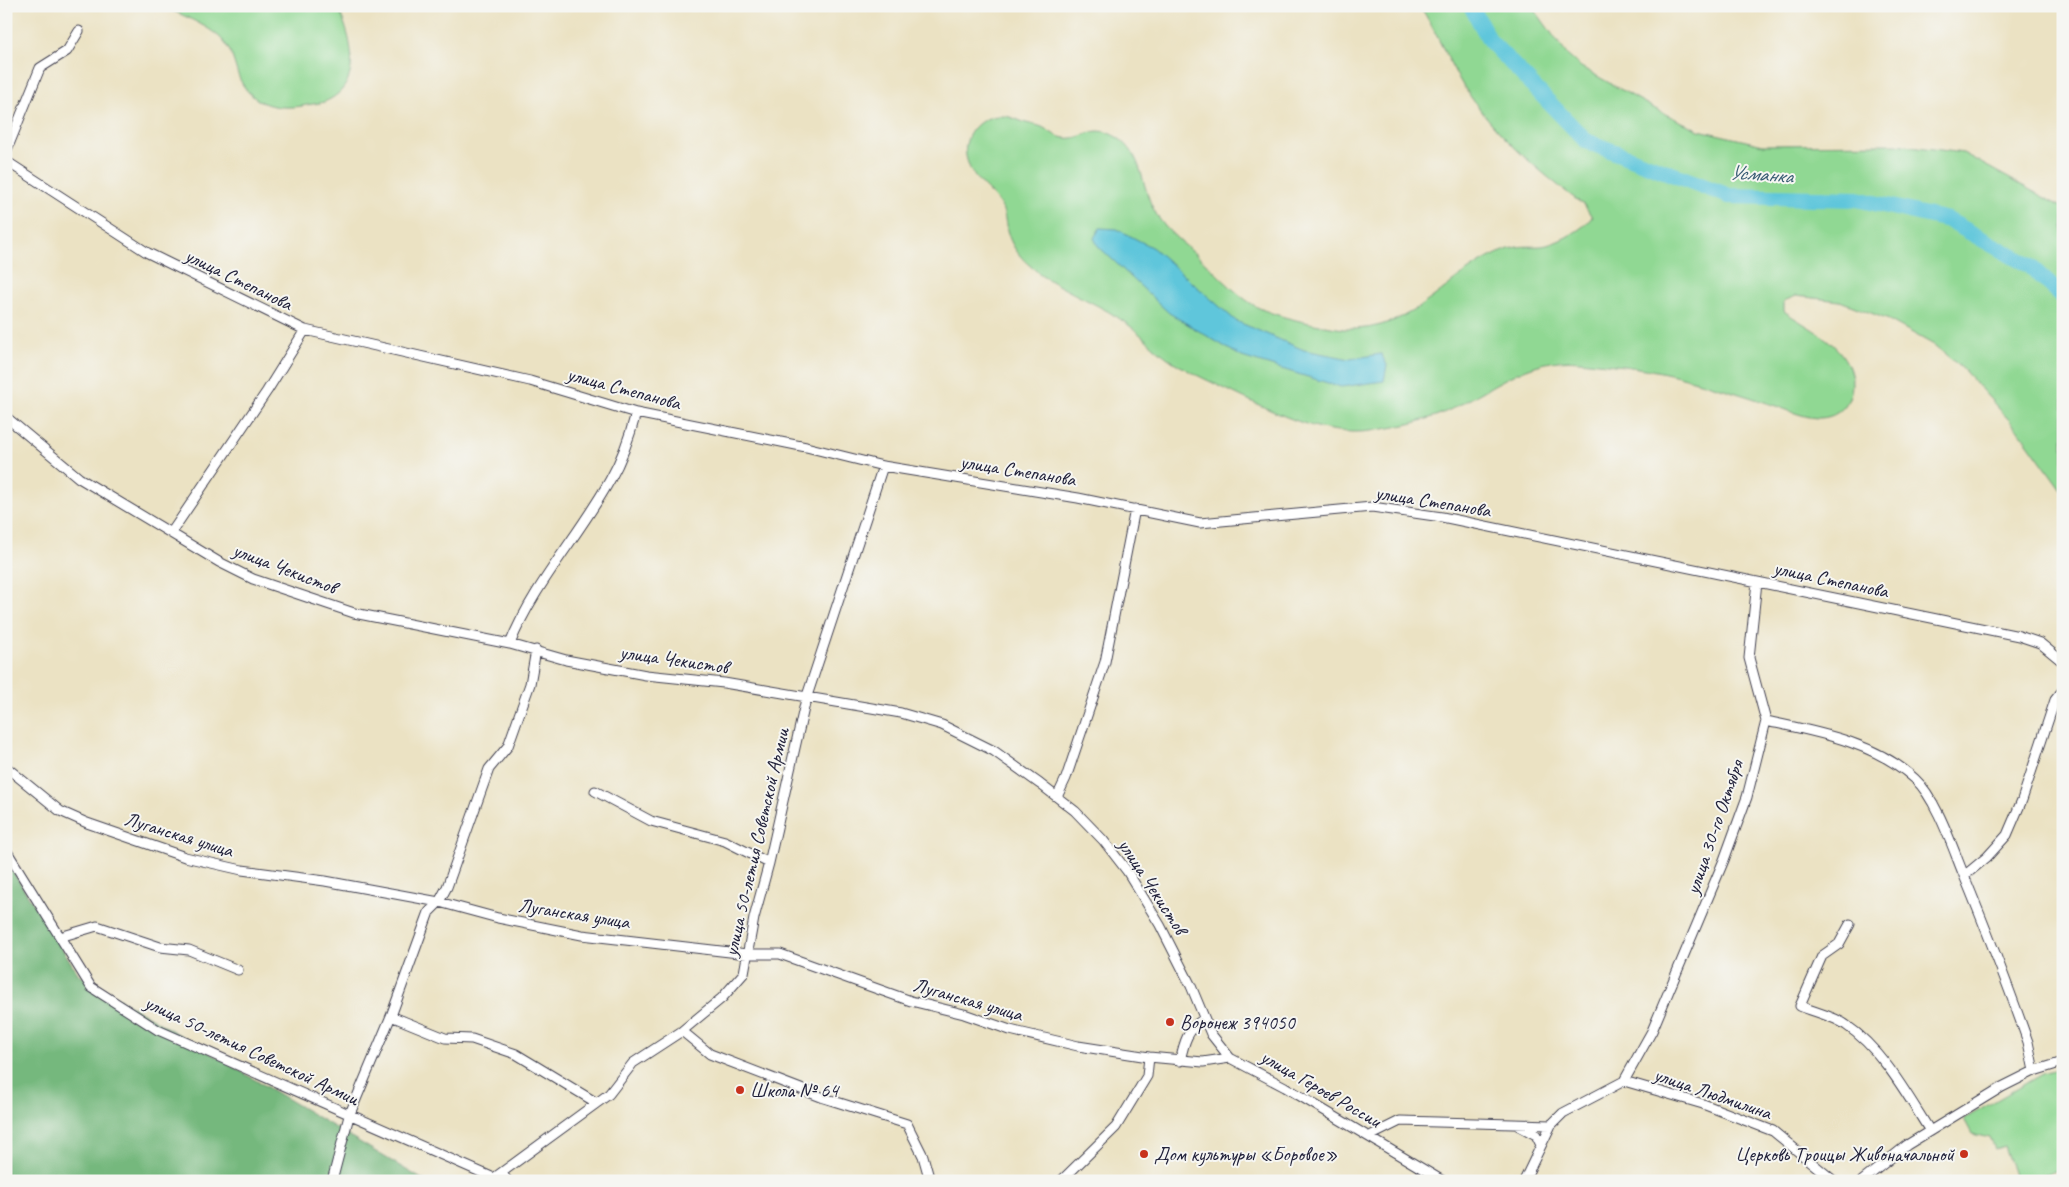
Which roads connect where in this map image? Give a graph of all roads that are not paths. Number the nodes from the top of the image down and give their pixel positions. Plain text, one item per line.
1 (79, 31) dead end
2 (6, 152) edge
3 (6, 161) edge
4 (305, 330) junction
5 (636, 413) junction
6 (6, 417) edge
7 (883, 466) junction
8 (1135, 510) junction
9 (171, 533) junction
10 (1757, 582) junction
11 (510, 644) junction
12 (536, 650) junction
13 (2063, 662) edge
14 (2063, 690) edge
15 (806, 699) junction
16 (1766, 721) junction
17 (6, 767) edge
18 (595, 791) dead end
19 (1057, 797) junction
20 (6, 850) edge
21 (769, 863) junction
22 (1964, 876) junction
23 (439, 902) junction
24 (1850, 924) dead end
25 (60, 937) junction
26 (747, 954) junction
27 (238, 970) dead end
28 (390, 1016) junction
29 (1204, 1019) junction
30 (682, 1030) junction
31 (1150, 1057) junction
32 (1230, 1058) junction
33 (1180, 1061) junction
34 (2063, 1062) edge
35 (2034, 1071) junction
36 (1624, 1082) junction
37 (597, 1103) junction
38 (349, 1116) junction
39 (1512, 1123) junction
40 (1551, 1125) junction
41 (1930, 1131) junction
42 (1370, 1136) junction
43 (1541, 1145) junction
44 (495, 1177) edge
45 (1863, 1180) edge
46 (332, 1181) edge
47 (508, 1181) edge
48 (930, 1181) edge
49 (1061, 1181) edge
50 (1443, 1181) edge
51 (1524, 1181) edge
52 (1834, 1181) edge

1 - 2 street
3 - 4 street, улица Степанова
4 - 5 street, улица Степанова
4 - 9 street
5 - 7 street, улица Степанова
5 - 11 street
6 - 9 street, улица Чекистов
7 - 8 street, улица Степанова
7 - 15 street, улица 50-летия Советской Армии
8 - 10 street, улица Степанова
8 - 19 street
9 - 11 street, улица Чекистов
10 - 13 street, улица Степанова
10 - 16 street
11 - 12 street, улица Чекистов
12 - 15 street, улица Чекистов
12 - 23 street
14 - 22 street
15 - 19 street, улица Чекистов
15 - 21 street, улица 50-летия Советской Армии
16 - 22 street
16 - 36 street, улица 30-го Октября
17 - 23 street, Луганская улица
18 - 21 street
19 - 29 street, улица Чекистов
20 - 25 street, улица 50-летия Советской Армии
21 - 26 street, улица 50-летия Советской Армии
22 - 35 street
23 - 26 street, Луганская улица
23 - 28 street
24 - 41 street
25 - 27 street
25 - 38 street, улица 50-летия Советской Армии
26 - 30 street, улица 50-летия Советской Армии
26 - 31 street, Луганская улица
28 - 37 street
28 - 38 street
29 - 32 street, улица Чекистов
29 - 33 street
30 - 37 street, улица 50-летия Советской Армии
30 - 48 street
31 - 33 street, улица Героев России
31 - 49 street
32 - 33 street, улица Героев России
32 - 42 street, улица Героев России
34 - 35 street
35 - 41 street
36 - 40 street
36 - 52 street, улица Людмилина
37 - 44 street, улица 50-летия Советской Армии
38 - 44 street, улица 50-летия Советской Армии
38 - 46 street
39 - 40 street
39 - 42 street
39 - 43 street
40 - 43 street
41 - 45 street
42 - 50 street, улица Героев России
43 - 51 street
44 - 47 street

